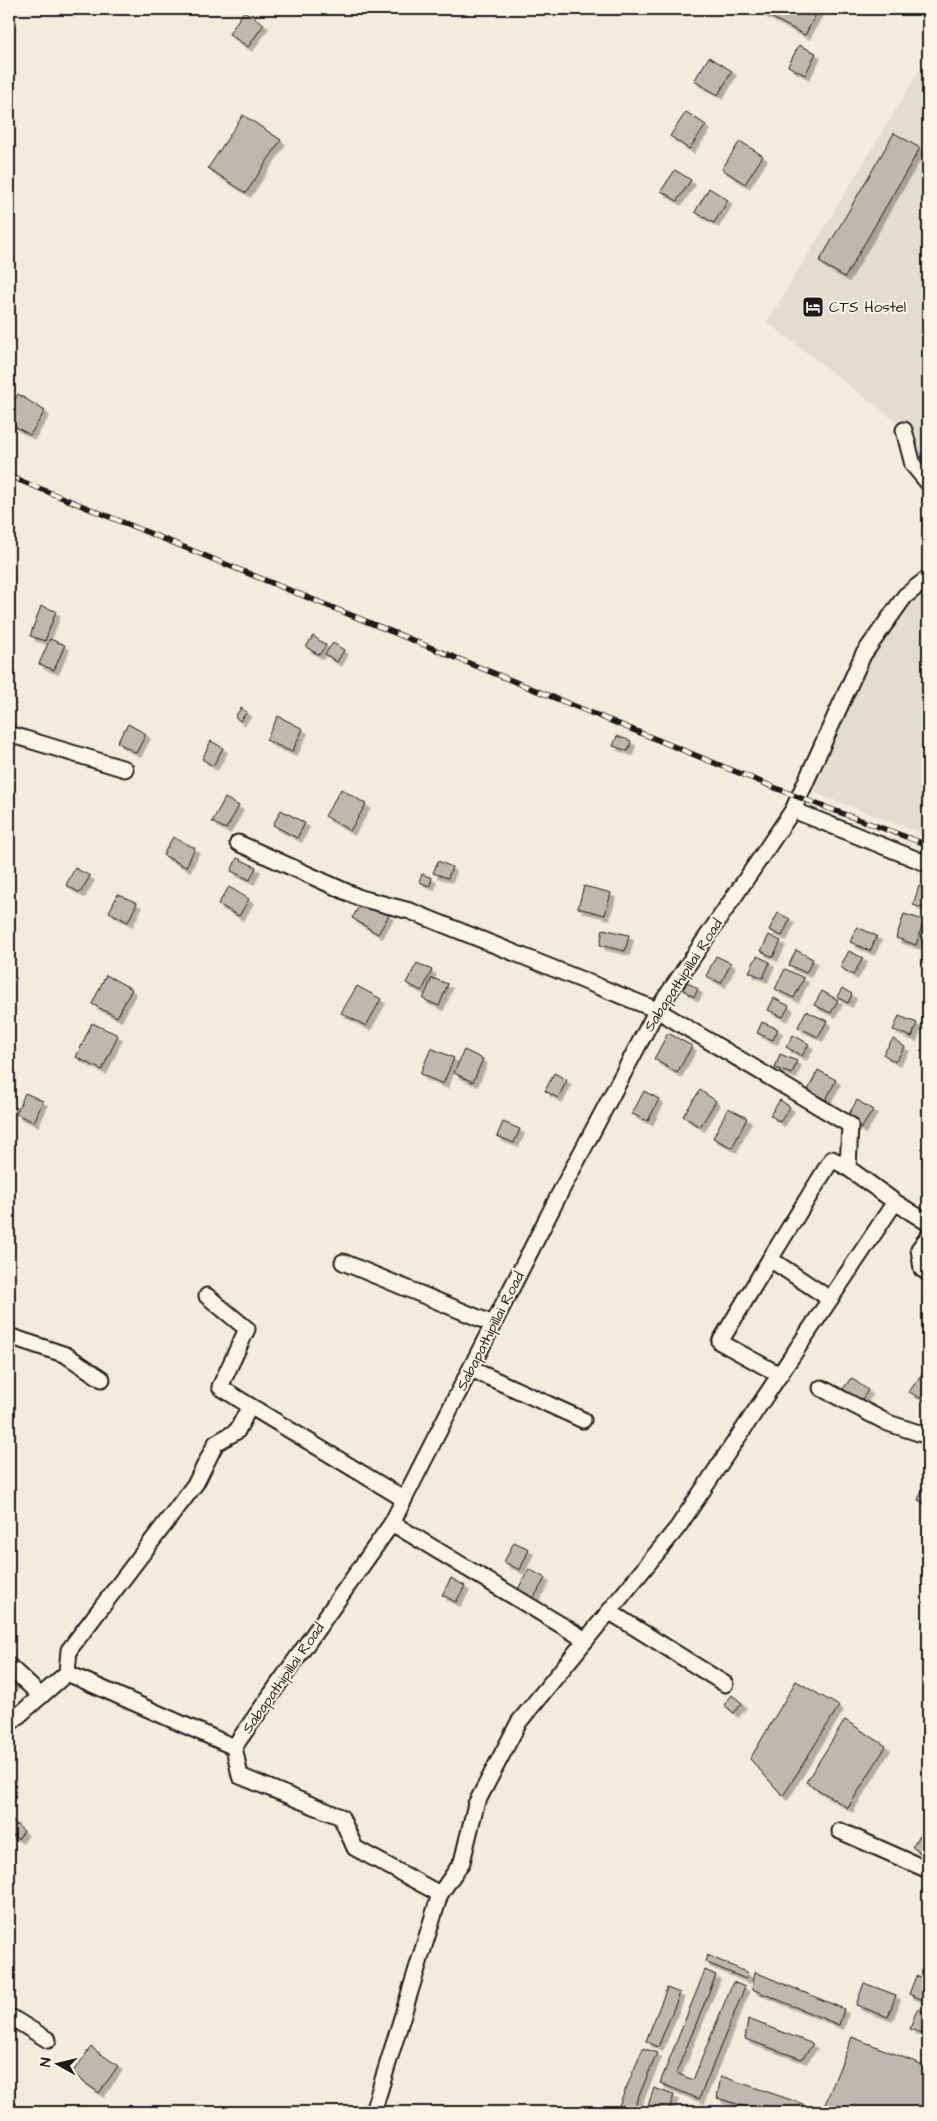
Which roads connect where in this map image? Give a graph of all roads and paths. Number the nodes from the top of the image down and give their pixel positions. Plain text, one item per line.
1 (904, 430) dead end
2 (928, 484) edge
3 (928, 578) edge
4 (9, 734) edge
5 (125, 769) dead end
6 (793, 810) junction
7 (238, 843) dead end
8 (928, 864) edge
9 (657, 1010) junction
10 (848, 1168) junction
11 (894, 1202) junction
12 (928, 1222) edge
13 (928, 1237) edge
14 (770, 1259) junction
15 (343, 1262) dead end
16 (928, 1273) edge
17 (207, 1296) dead end
18 (830, 1299) junction
19 (493, 1324) junction
20 (9, 1336) edge
21 (470, 1369) junction
22 (780, 1374) junction
23 (102, 1379) dead end
24 (821, 1388) dead end
25 (250, 1406) junction
26 (583, 1420) dead end
27 (928, 1436) edge
28 (404, 1498) junction
29 (392, 1523) junction
30 (610, 1612) junction
31 (586, 1640) junction
32 (9, 1666) edge
33 (67, 1673) junction
34 (725, 1684) dead end
35 (40, 1696) junction
36 (9, 1724) edge
37 (234, 1747) junction
38 (840, 1831) dead end
39 (928, 1870) edge
40 (440, 1894) junction
41 (9, 2016) edge
42 (48, 2040) dead end
43 (373, 2112) edge

1 - 2 street
3 - 6 street, Sabapathipillai Road
4 - 5 street
6 - 8 street
6 - 9 street, Sabapathipillai Road
7 - 9 street
9 - 10 street
9 - 19 street, Sabapathipillai Road
10 - 11 street
10 - 14 street
11 - 12 street
11 - 18 street
13 - 16 street
14 - 18 street
14 - 22 street
15 - 19 street
17 - 25 street
18 - 22 street
19 - 21 street, Sabapathipillai Road
20 - 23 street
21 - 26 street
21 - 28 street, Sabapathipillai Road
22 - 30 street
24 - 27 street
25 - 28 street
25 - 33 street
28 - 29 street, Sabapathipillai Road
29 - 31 street
29 - 37 street, Sabapathipillai Road
30 - 31 street
30 - 34 street
31 - 40 street
32 - 35 street
33 - 35 street
33 - 37 street, Sabapathipillai Road
35 - 36 street
37 - 40 street
38 - 39 street
40 - 43 street
41 - 42 street

